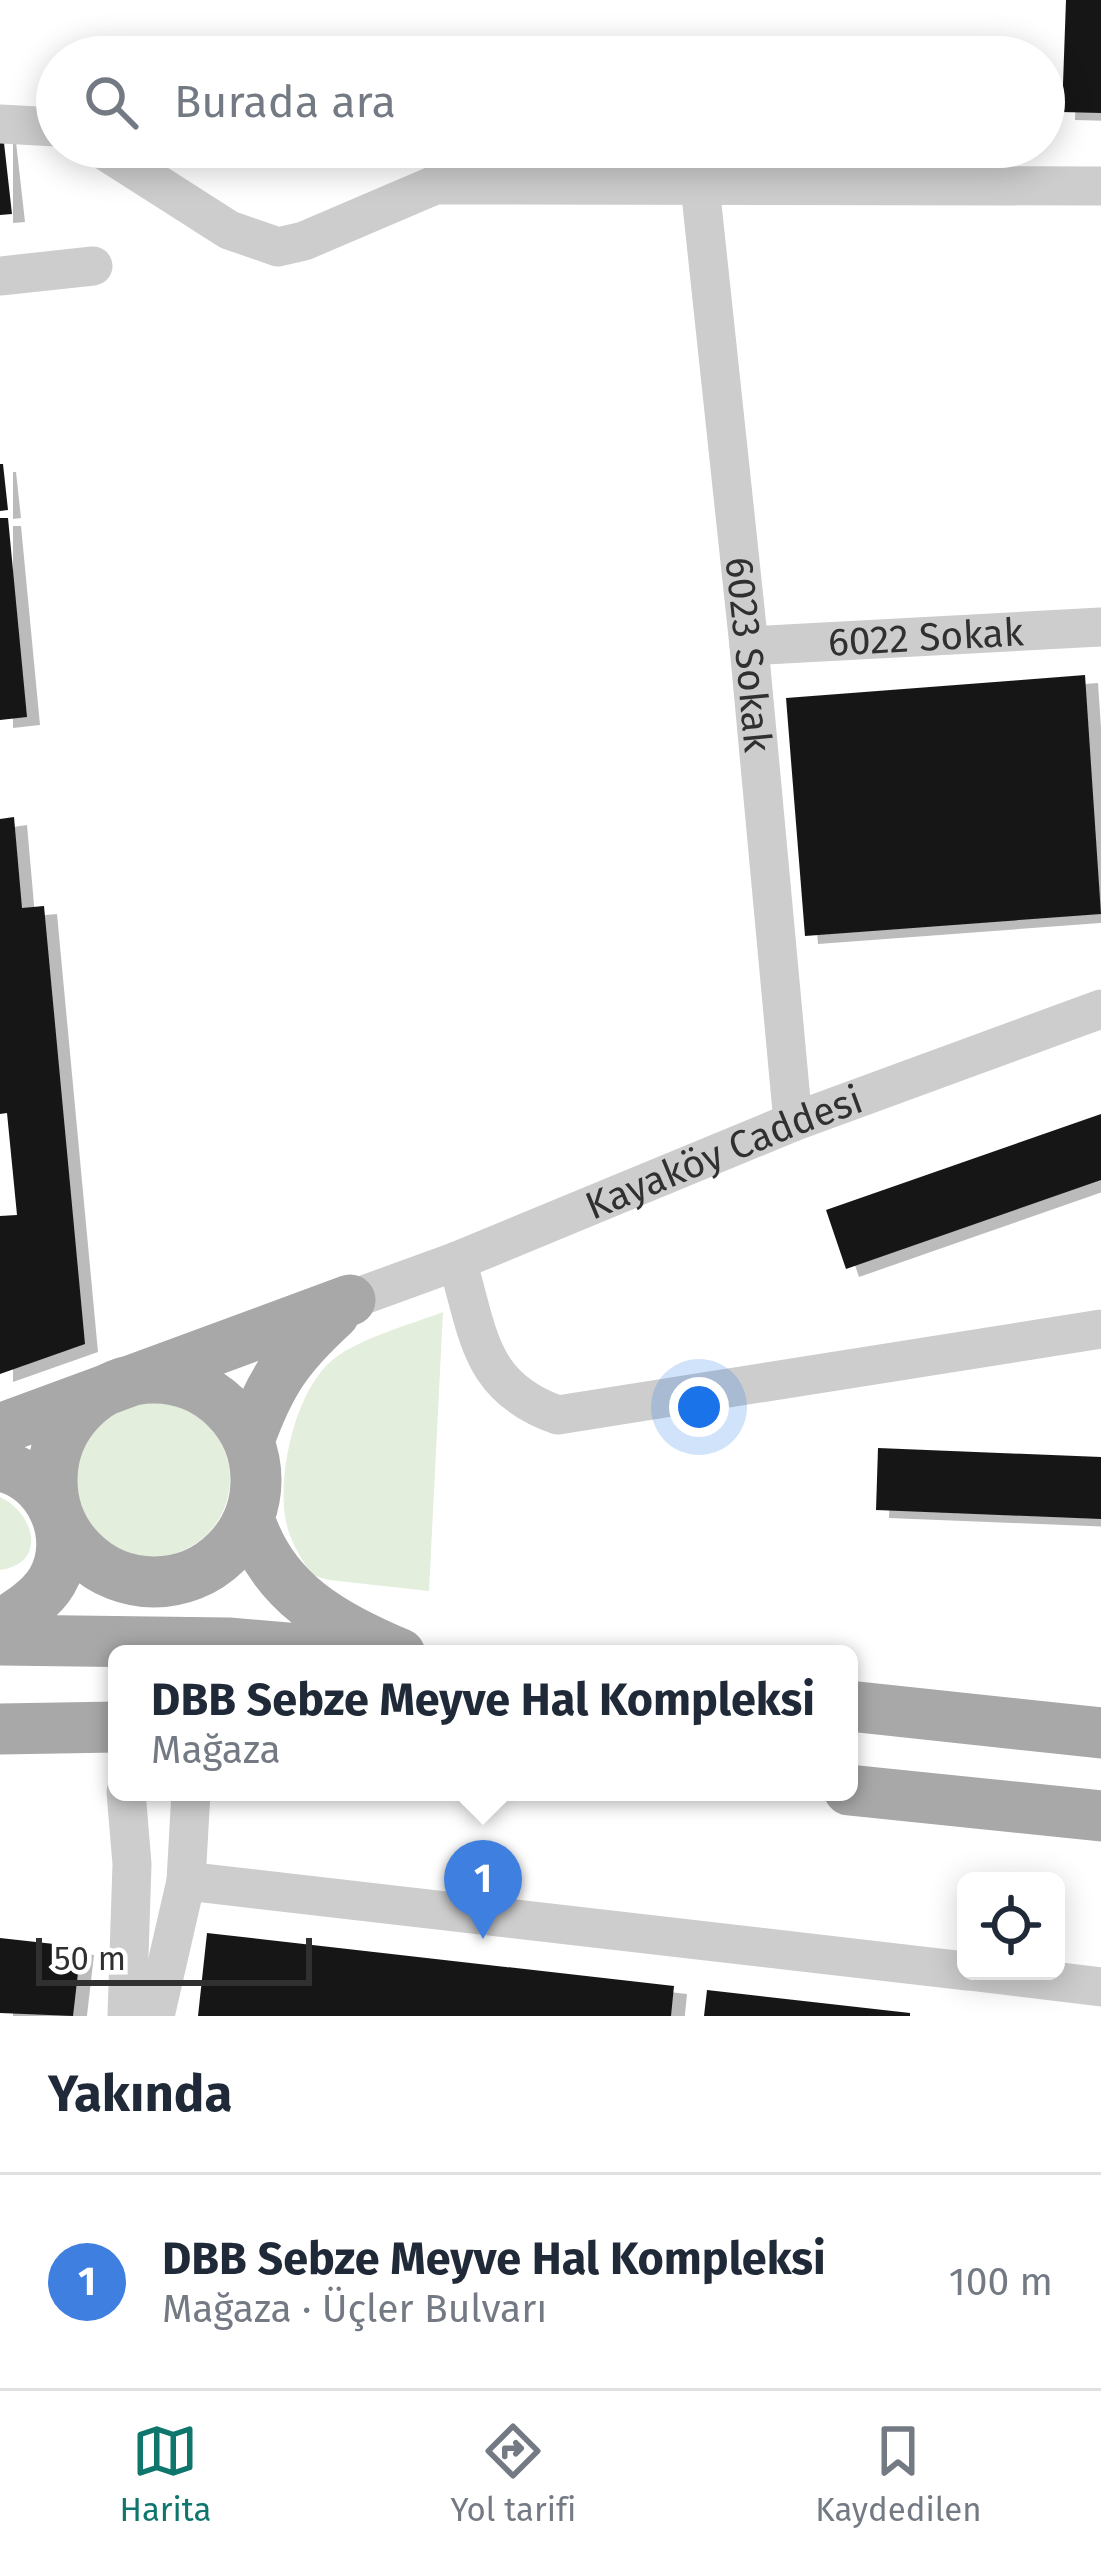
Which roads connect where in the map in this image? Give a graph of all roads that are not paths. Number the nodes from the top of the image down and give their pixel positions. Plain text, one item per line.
1 (0, 124) edge
2 (36, 126) edge
3 (132, 168) edge
4 (700, 186) junction
5 (1101, 186) edge
6 (93, 266) dead end
7 (0, 276) edge
8 (1101, 627) edge
9 (749, 646) junction
10 (1101, 1009) edge
11 (794, 1122) junction
12 (457, 1261) junction
13 (350, 1300) junction
14 (1101, 1329) edge
15 (125, 1382) junction
16 (0, 1429) edge
17 (249, 1441) junction
18 (0, 1466) edge
19 (53, 1504) junction
20 (249, 1518) junction
21 (0, 1625) edge
22 (0, 1640) edge
23 (260, 1645) edge
24 (380, 1645) edge
25 (858, 1707) edge
26 (0, 1729) edge
27 (1101, 1733) edge
28 (106, 1735) edge
29 (858, 1791) edge
30 (127, 1801) edge
31 (190, 1801) edge
32 (1101, 1816) edge
33 (186, 1881) junction
34 (957, 1970) edge
35 (1042, 1980) edge
36 (1101, 1987) edge
37 (128, 2016) edge
38 (154, 2016) edge

1 - 2 street
3 - 4 street
4 - 5 street
4 - 9 street, 6023 Sokak
6 - 7 street
8 - 9 street, 6022 Sokak
9 - 11 street, 6023 Sokak
10 - 11 street, Kayaköy Caddesi
11 - 12 street, Kayaköy Caddesi
12 - 13 street, Kayaköy Caddesi
12 - 14 street
13 - 15 main road
13 - 17 main road
15 - 16 main road
15 - 17 main road
15 - 19 main road
17 - 20 main road
18 - 19 main road
19 - 20 main road
19 - 21 main road
20 - 24 main road
22 - 23 main road
25 - 27 main road
26 - 28 main road
29 - 32 main road
30 - 37 street
31 - 33 street
33 - 34 street
33 - 38 street
35 - 36 street

